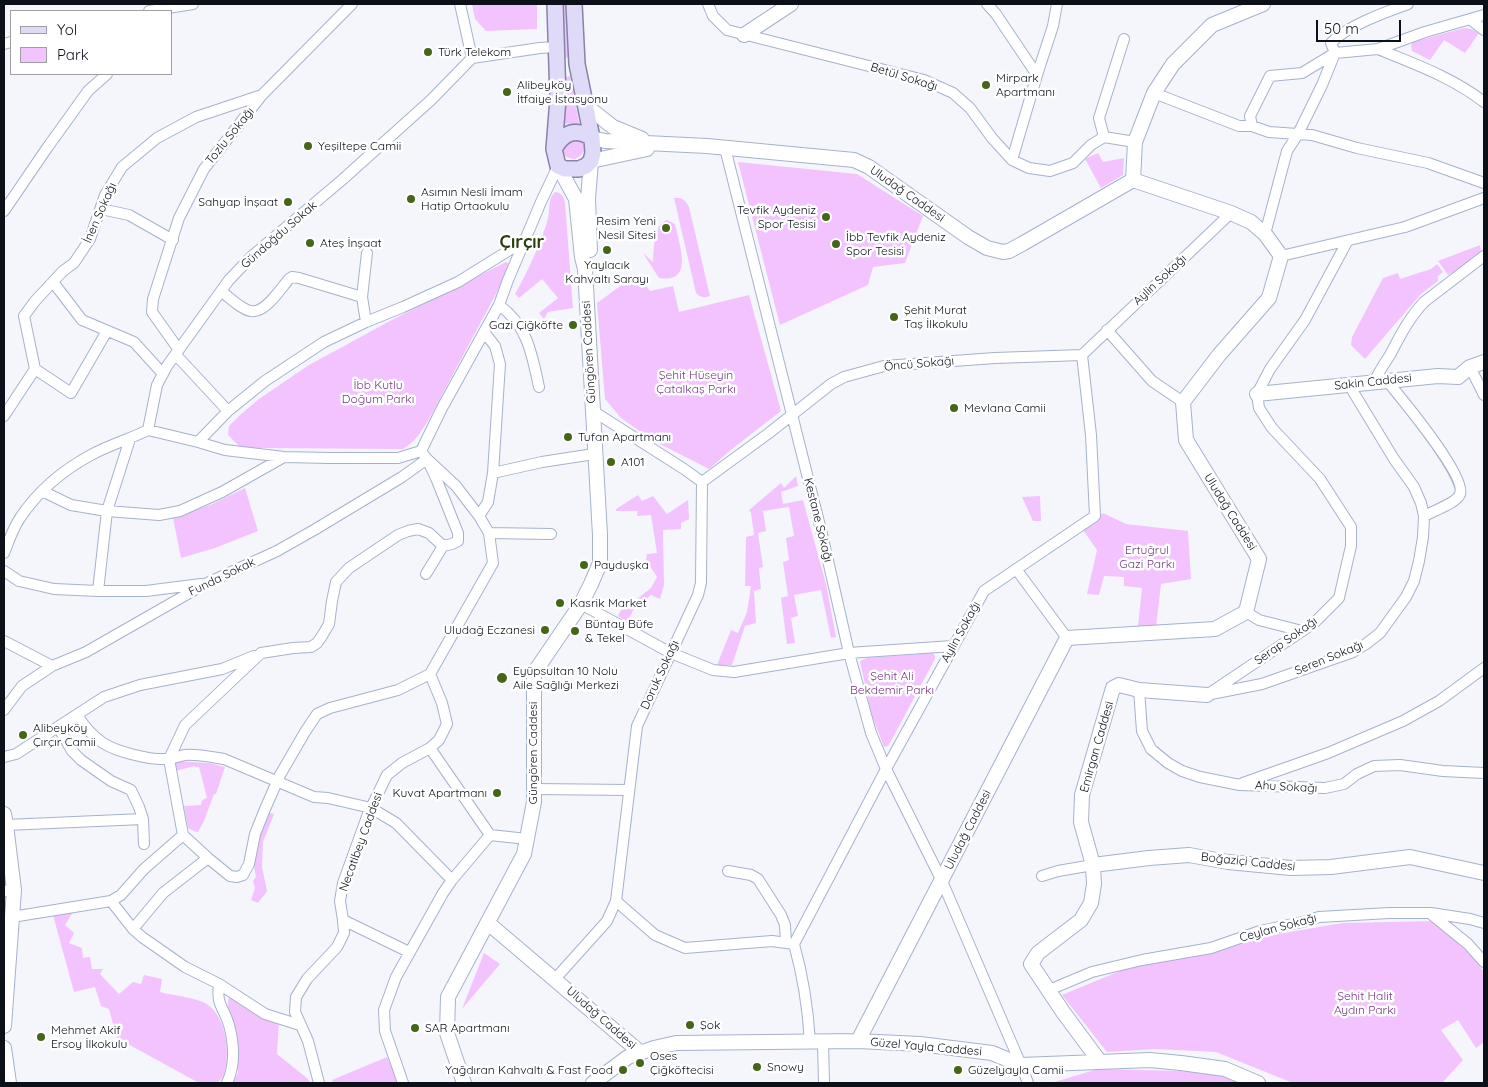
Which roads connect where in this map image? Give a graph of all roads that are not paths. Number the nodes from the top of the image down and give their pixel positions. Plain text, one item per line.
1 (193, 4) edge
2 (352, 4) edge
3 (460, 4) edge
4 (555, 4) edge
5 (574, 4) edge
6 (708, 4) edge
7 (791, 4) edge
8 (987, 4) edge
9 (1057, 4) edge
10 (1263, 4) edge
11 (1408, 4) edge
12 (172, 9) edge
13 (1484, 15) edge
14 (1470, 19) junction
15 (1484, 30) edge
16 (744, 35) junction
17 (1124, 39) dead end
18 (557, 47) junction
19 (1378, 48) junction
20 (1335, 53) junction
21 (472, 58) junction
22 (106, 75) edge
23 (1037, 75) junction
24 (1154, 93) junction
25 (262, 95) junction
26 (1484, 102) edge
27 (585, 105) junction
28 (1252, 126) junction
29 (1298, 134) junction
30 (1104, 137) junction
31 (592, 138) junction
32 (1135, 142) junction
33 (665, 145) junction
34 (725, 148) junction
35 (554, 149) junction
36 (1012, 160) junction
37 (591, 161) junction
38 (558, 166) junction
39 (1132, 180) junction
40 (1484, 184) edge
41 (1484, 198) edge
42 (101, 209) junction
43 (4, 211) edge
44 (1231, 213) junction
45 (1265, 234) junction
46 (173, 240) junction
47 (524, 241) junction
48 (1347, 242) junction
49 (367, 252) dead end
50 (1281, 256) junction
51 (1484, 256) edge
52 (585, 269) junction
53 (53, 282) junction
54 (222, 292) junction
55 (362, 297) junction
56 (499, 305) junction
57 (366, 322) junction
58 (1108, 330) junction
59 (107, 331) junction
60 (484, 332) junction
61 (178, 352) junction
62 (1082, 355) junction
63 (1484, 358) edge
64 (1484, 362) edge
65 (1470, 368) junction
66 (36, 369) junction
67 (163, 374) junction
68 (1381, 382) junction
69 (1349, 385) junction
70 (539, 387) dead end
71 (1257, 394) junction
72 (1484, 395) edge
73 (1183, 402) junction
74 (593, 411) junction
75 (228, 412) junction
76 (792, 415) junction
77 (4, 416) edge
78 (148, 430) junction
79 (130, 439) junction
80 (198, 442) junction
81 (594, 454) junction
82 (424, 455) junction
83 (284, 457) junction
84 (493, 473) junction
85 (702, 482) junction
86 (42, 491) junction
87 (107, 511) junction
88 (479, 516) junction
89 (1424, 516) junction
90 (489, 533) junction
91 (551, 534) dead end
92 (444, 546) junction
93 (4, 553) edge
94 (1016, 569) junction
95 (4, 571) edge
96 (426, 574) dead end
97 (205, 584) junction
98 (98, 591) junction
99 (581, 604) junction
100 (1246, 612) junction
101 (1302, 631) junction
102 (1067, 638) junction
103 (4, 641) edge
104 (953, 646) junction
105 (671, 653) junction
106 (849, 653) junction
107 (261, 654) junction
108 (52, 666) junction
109 (1484, 668) edge
110 (430, 674) junction
111 (1139, 690) junction
112 (1207, 695) junction
113 (4, 710) edge
114 (77, 715) junction
115 (58, 727) junction
116 (430, 748) junction
117 (4, 757) edge
118 (169, 759) junction
119 (886, 769) junction
120 (1484, 772) edge
121 (278, 782) junction
122 (1240, 785) junction
123 (534, 789) junction
124 (629, 790) junction
125 (371, 808) junction
126 (5, 819) edge
127 (142, 819) junction
128 (183, 835) junction
129 (490, 835) junction
130 (527, 840) junction
131 (144, 844) dead end
132 (6, 846) edge
133 (208, 858) junction
134 (1093, 865) junction
135 (728, 871) dead end
136 (1484, 873) edge
137 (1042, 876) dead end
138 (452, 880) junction
139 (942, 881) junction
140 (9, 890) edge
141 (111, 901) junction
142 (616, 901) junction
143 (1430, 913) junction
144 (12, 917) junction
145 (343, 920) junction
146 (488, 923) junction
147 (1484, 923) edge
148 (133, 929) junction
149 (790, 943) junction
150 (409, 952) junction
151 (1484, 962) edge
152 (555, 980) junction
153 (219, 984) junction
154 (1048, 990) junction
155 (300, 1025) junction
156 (4, 1026) edge
157 (817, 1042) junction
158 (858, 1042) junction
159 (4, 1048) edge
160 (641, 1053) junction
161 (1100, 1062) junction
162 (1022, 1065) junction
163 (9, 1083) edge
164 (227, 1083) edge
165 (319, 1083) edge
166 (403, 1083) edge
167 (464, 1083) edge
168 (594, 1083) edge
169 (824, 1083) edge
170 (1028, 1083) edge
171 (1258, 1083) edge

1 - 12 street
2 - 25 street, Tozlu Sokağı
3 - 21 street
4 - 18 main road
5 - 27 main road
6 - 16 street, Betül Sokağı
7 - 16 main road
8 - 23 street
9 - 23 street
10 - 24 main road
11 - 20 street
13 - 14 street
14 - 15 street
14 - 19 street
16 - 36 street, Betül Sokağı
17 - 30 street
18 - 21 street
18 - 35 main road
19 - 20 street
19 - 26 street
20 - 28 street
20 - 29 street
21 - 54 street, Gündoğdu Sokak
22 - 43 street
23 - 36 street
24 - 28 street
24 - 32 main road
25 - 42 street, İnen Sokağı
25 - 46 street, Tozlu Sokağı
27 - 31 main road
27 - 33 main road, Uludağ Caddesi
28 - 29 street
29 - 40 street
29 - 45 street
30 - 32 street
30 - 36 street, Betül Sokağı
31 - 33 main road, Uludağ Caddesi
31 - 35 main road
31 - 37 main road
32 - 39 main road
33 - 34 main road, Uludağ Caddesi
33 - 37 main road, Uludağ Caddesi
34 - 39 main road, Uludağ Caddesi
34 - 76 street, Kestane Sokağı
35 - 38 main road
37 - 38 main road
37 - 52 main road, Güngören Caddesi
38 - 47 street
38 - 52 main road, Güngören Caddesi
39 - 44 main road
41 - 48 street
42 - 46 street
42 - 53 street, İnen Sokağı
44 - 45 main road
44 - 58 street, Aylin Sokağı
45 - 50 main road
46 - 61 street, Tozlu Sokağı
47 - 56 street
47 - 57 street
48 - 50 street
48 - 71 street
49 - 55 street
50 - 73 main road
51 - 68 street
52 - 74 main road, Güngören Caddesi
53 - 59 street
53 - 66 street, İnen Sokağı
54 - 55 street
54 - 61 street, Gündoğdu Sokak
55 - 57 street
56 - 60 street
56 - 70 street
57 - 75 street
58 - 62 street, Aylin Sokağı
58 - 73 street
59 - 66 street
59 - 67 street
60 - 82 street
60 - 84 street
61 - 67 street, Gündoğdu Sokak
61 - 75 street
62 - 76 street, Öncü Sokağı
62 - 94 street, Aylin Sokağı
63 - 65 street
64 - 65 main road, Sakin Caddesi
65 - 68 main road, Sakin Caddesi
65 - 72 street
66 - 77 street
67 - 78 street, Gündoğdu Sokak
68 - 69 main road, Sakin Caddesi
68 - 89 street
69 - 71 main road, Sakin Caddesi
69 - 89 street, Seren Sokağı
71 - 101 street, Serap Sokağı
73 - 100 main road, Uludağ Caddesi
74 - 81 main road, Güngören Caddesi
74 - 85 street
75 - 80 street
76 - 85 street, Öncü Sokağı
76 - 106 street, Kestane Sokağı
78 - 79 street
78 - 80 street
79 - 86 street
79 - 87 street
80 - 83 street
81 - 84 street
81 - 99 main road, Güngören Caddesi
82 - 83 street
82 - 88 street
82 - 92 street
82 - 97 street, Funda Sokak
83 - 87 street
84 - 88 street
85 - 105 street, Doruk Sokağı
86 - 87 street
86 - 93 street
87 - 98 street
88 - 90 street
89 - 112 street, Seren Sokağı
90 - 91 street
90 - 110 street
92 - 96 street
92 - 107 street
94 - 102 street
94 - 104 street, Aylin Sokağı
95 - 98 street
97 - 98 street
97 - 108 street, Funda Sokak
99 - 105 street
99 - 123 main road, Güngören Caddesi
100 - 101 street
100 - 102 main road
101 - 112 street, Serap Sokağı
102 - 139 main road, Uludağ Caddesi
103 - 108 street
104 - 106 street
104 - 119 street, Aylin Sokağı
105 - 106 street
105 - 124 street, Doruk Sokağı
106 - 119 street, Kestane Sokağı
107 - 114 street
107 - 118 street
108 - 113 street, Funda Sokak
109 - 122 street
110 - 116 street, Necatibey Caddesi
110 - 121 street
111 - 112 main road, Emirgan Caddesi
111 - 122 street, Ahu Sokağı
111 - 134 main road, Emirgan Caddesi
114 - 115 street
114 - 118 street
115 - 117 street
115 - 127 street
116 - 125 street, Necatibey Caddesi
116 - 129 street
118 - 121 street
118 - 128 street
119 - 139 street, Kestane Sokağı
119 - 149 street, Aylin Sokağı
120 - 122 street, Ahu Sokağı
121 - 125 street
121 - 133 street
123 - 124 street
123 - 130 main road, Güngören Caddesi
124 - 142 street, Doruk Sokağı
125 - 138 street
125 - 145 street, Necatibey Caddesi
126 - 127 street
126 - 132 main road
127 - 131 street
128 - 133 street
128 - 141 street
129 - 130 street
129 - 138 street
130 - 146 main road, Güngören Caddesi
132 - 140 main road
133 - 148 street
134 - 136 main road, Boğaziçi Caddesi
134 - 137 street, Boğaziçi Caddesi
134 - 154 main road, Emirgan Caddesi
135 - 149 street
138 - 150 street
139 - 158 main road, Uludağ Caddesi
139 - 162 street, Kestane Sokağı
140 - 144 main road
141 - 144 street
141 - 148 street
142 - 149 street
142 - 152 street, Doruk Sokağı
143 - 147 street, Ceylan Sokağı
143 - 151 street
143 - 154 street, Ceylan Sokağı
144 - 156 main road
145 - 150 street
145 - 155 street, Necatibey Caddesi
146 - 152 main road, Uludağ Caddesi
146 - 167 main road, Güngören Caddesi
148 - 153 street
149 - 157 street
150 - 166 street
152 - 160 main road, Uludağ Caddesi
153 - 155 street
153 - 164 street
154 - 161 main road, Emirgan Caddesi
155 - 165 street, Necatibey Caddesi
157 - 158 main road, Uludağ Caddesi
157 - 160 main road, Uludağ Caddesi
157 - 169 street
158 - 162 main road, Güzel Yayla Caddesi
159 - 163 main road
160 - 168 main road
161 - 162 main road, Güzel Yayla Caddesi
161 - 171 main road, Güzel Yayla Caddesi
162 - 170 street, Kestane Sokağı

